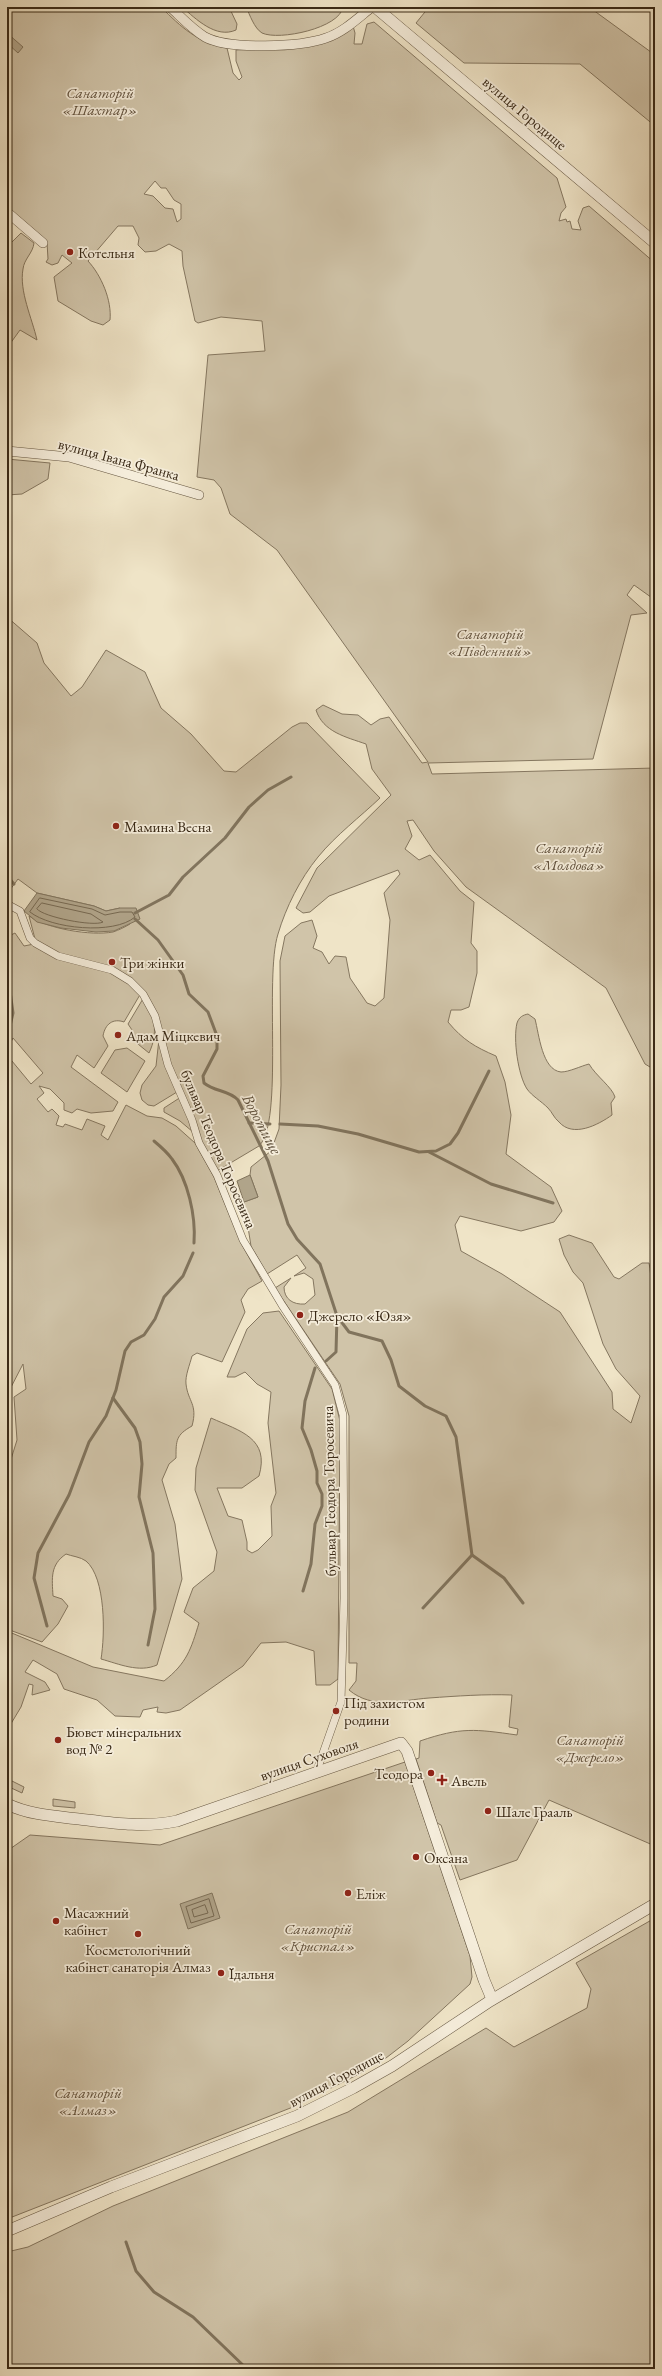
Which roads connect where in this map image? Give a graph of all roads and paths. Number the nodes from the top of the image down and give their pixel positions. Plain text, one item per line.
1 (170, 7) edge
2 (374, 7) edge
3 (7, 212) edge
4 (43, 242) dead end
5 (655, 243) edge
6 (7, 451) edge
7 (199, 495) dead end
8 (7, 904) edge
9 (316, 1773) junction
10 (7, 1804) edge
11 (655, 1904) edge
12 (492, 1999) junction
13 (7, 2231) edge

1 - 2 street
2 - 5 street, вулиця Городище
3 - 4 street
6 - 7 street, вулиця Івана Франка
8 - 9 street, бульвар Теодора Торосевича
9 - 10 street, вулиця Суховоля
9 - 12 street, вулиця Суховоля
11 - 12 street, вулиця Городище
12 - 13 street, вулиця Городище

